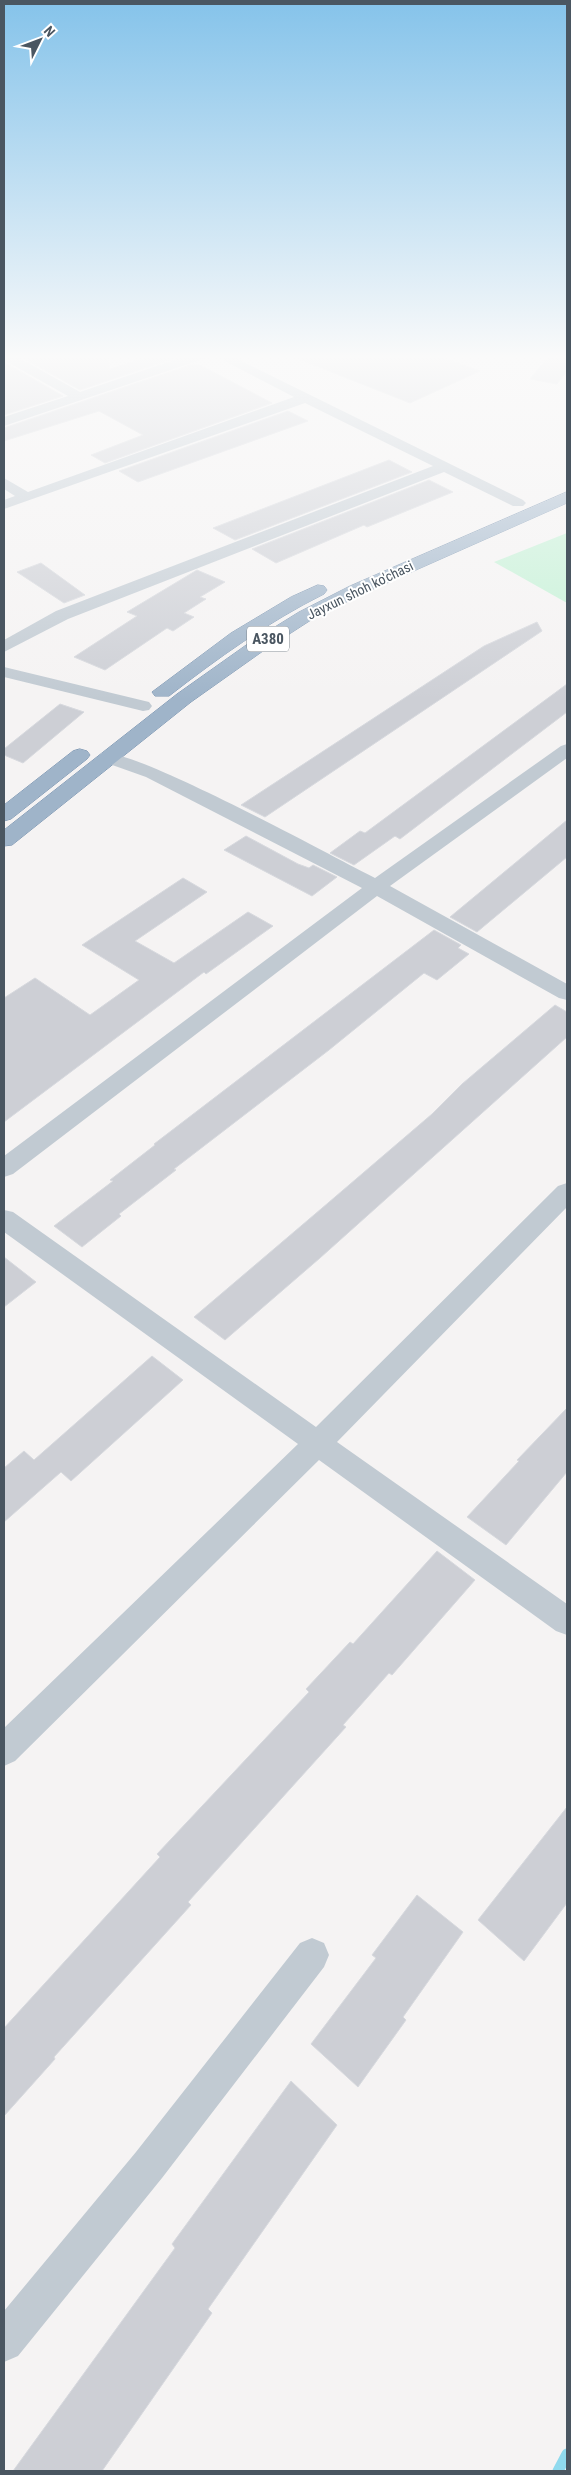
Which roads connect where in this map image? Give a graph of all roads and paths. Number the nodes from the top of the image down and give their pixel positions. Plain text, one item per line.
1 (104, 470) edge
2 (438, 470) edge
3 (449, 470) edge
4 (4, 482) edge
5 (567, 483) edge
6 (26, 497) junction
7 (567, 497) edge
8 (518, 503) junction
9 (4, 505) edge
10 (4, 648) edge
11 (4, 672) edge
12 (143, 706) junction
13 (128, 718) dead end
14 (103, 749) junction
15 (567, 750) edge
16 (4, 815) edge
17 (4, 840) edge
18 (376, 887) junction
19 (567, 993) edge
20 (4, 1168) edge
21 (567, 1192) edge
22 (4, 1219) edge
23 (319, 1442) junction
24 (567, 1621) edge
25 (4, 1750) edge
26 (312, 1955) dead end
27 (4, 2342) edge

1 - 6 street
2 - 10 street
3 - 8 street
4 - 6 street
5 - 8 highway, Jayxun shoh ko'chasi / A380
6 - 9 street
7 - 14 highway, Jayxun shoh ko'chasi / A380
8 - 12 highway, Jayxun shoh ko'chasi / A380
11 - 12 street
12 - 13 highway, Jayxun shoh ko'chasi / A380
14 - 16 highway, Jayxun shoh ko'chasi / A380
14 - 17 highway, Jayxun shoh ko'chasi / A380
14 - 18 street
15 - 18 street
18 - 19 street
18 - 20 street
21 - 23 street
22 - 23 street
23 - 24 street
23 - 25 street
26 - 27 street

